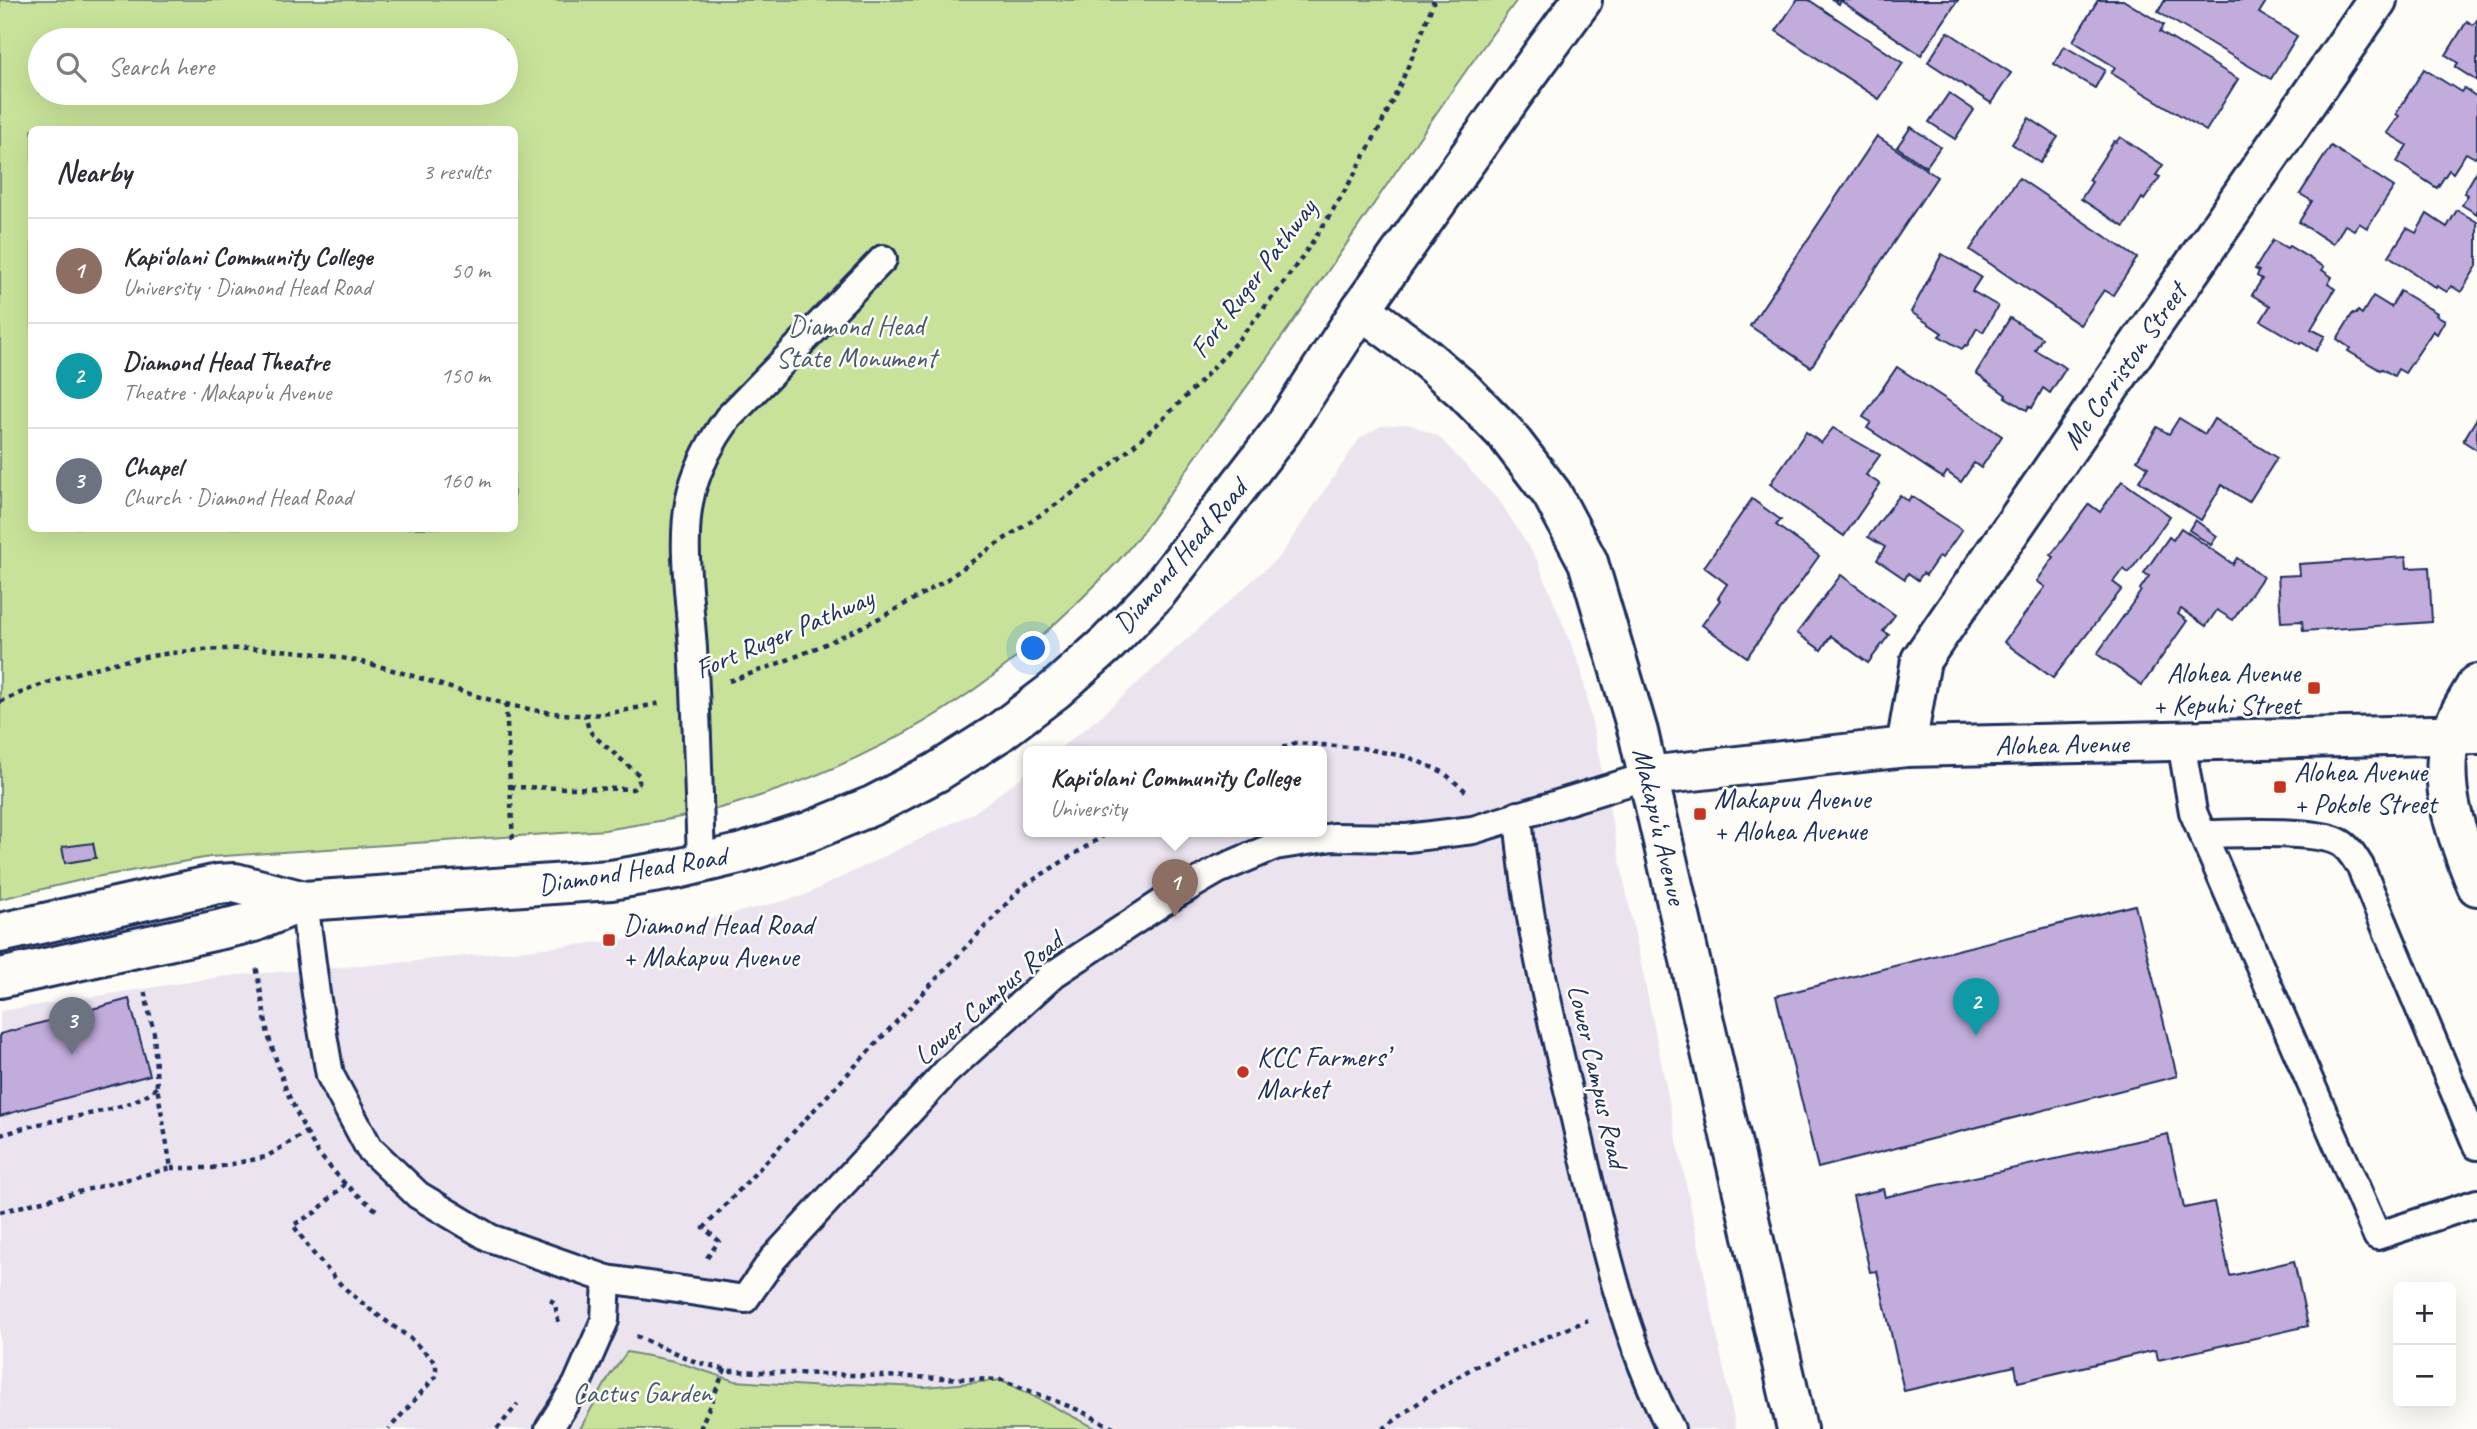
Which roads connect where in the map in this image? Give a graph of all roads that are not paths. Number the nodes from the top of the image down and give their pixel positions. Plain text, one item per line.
1 (1582, 0) edge
2 (2377, 0) edge
3 (883, 259) dead end
4 (1361, 309) junction
5 (2477, 684) edge
6 (2464, 735) edge
7 (2181, 742) junction
8 (1906, 747) junction
9 (1648, 776) junction
10 (1518, 815) junction
11 (2202, 834) junction
12 (701, 864) junction
13 (2477, 886) edge
14 (304, 901) junction
15 (0, 933) edge
16 (0, 978) edge
17 (2477, 1146) edge
18 (2477, 1203) edge
19 (607, 1279) junction
20 (549, 1429) edge
21 (1671, 1429) edge
22 (1797, 1429) edge

1 - 4 street, Diamond Head Road
2 - 8 street, Mc Corriston Street
3 - 12 lane
4 - 9 street, Makapu‘u Avenue
4 - 12 street, Diamond Head Road
5 - 6 street
6 - 7 street, Alohea Avenue
6 - 13 street
7 - 8 street, Alohea Avenue
7 - 11 lane
8 - 9 street, Alohea Avenue
9 - 10 lane
9 - 22 street, Makapu‘u Avenue
10 - 19 lane, Lower Campus Road
10 - 21 lane, Lower Campus Road
11 - 17 lane
11 - 18 lane
12 - 14 street, Diamond Head Road
14 - 15 street, Diamond Head Road
14 - 16 street, Diamond Head Road
14 - 19 lane, Lower Campus Road
19 - 20 lane

